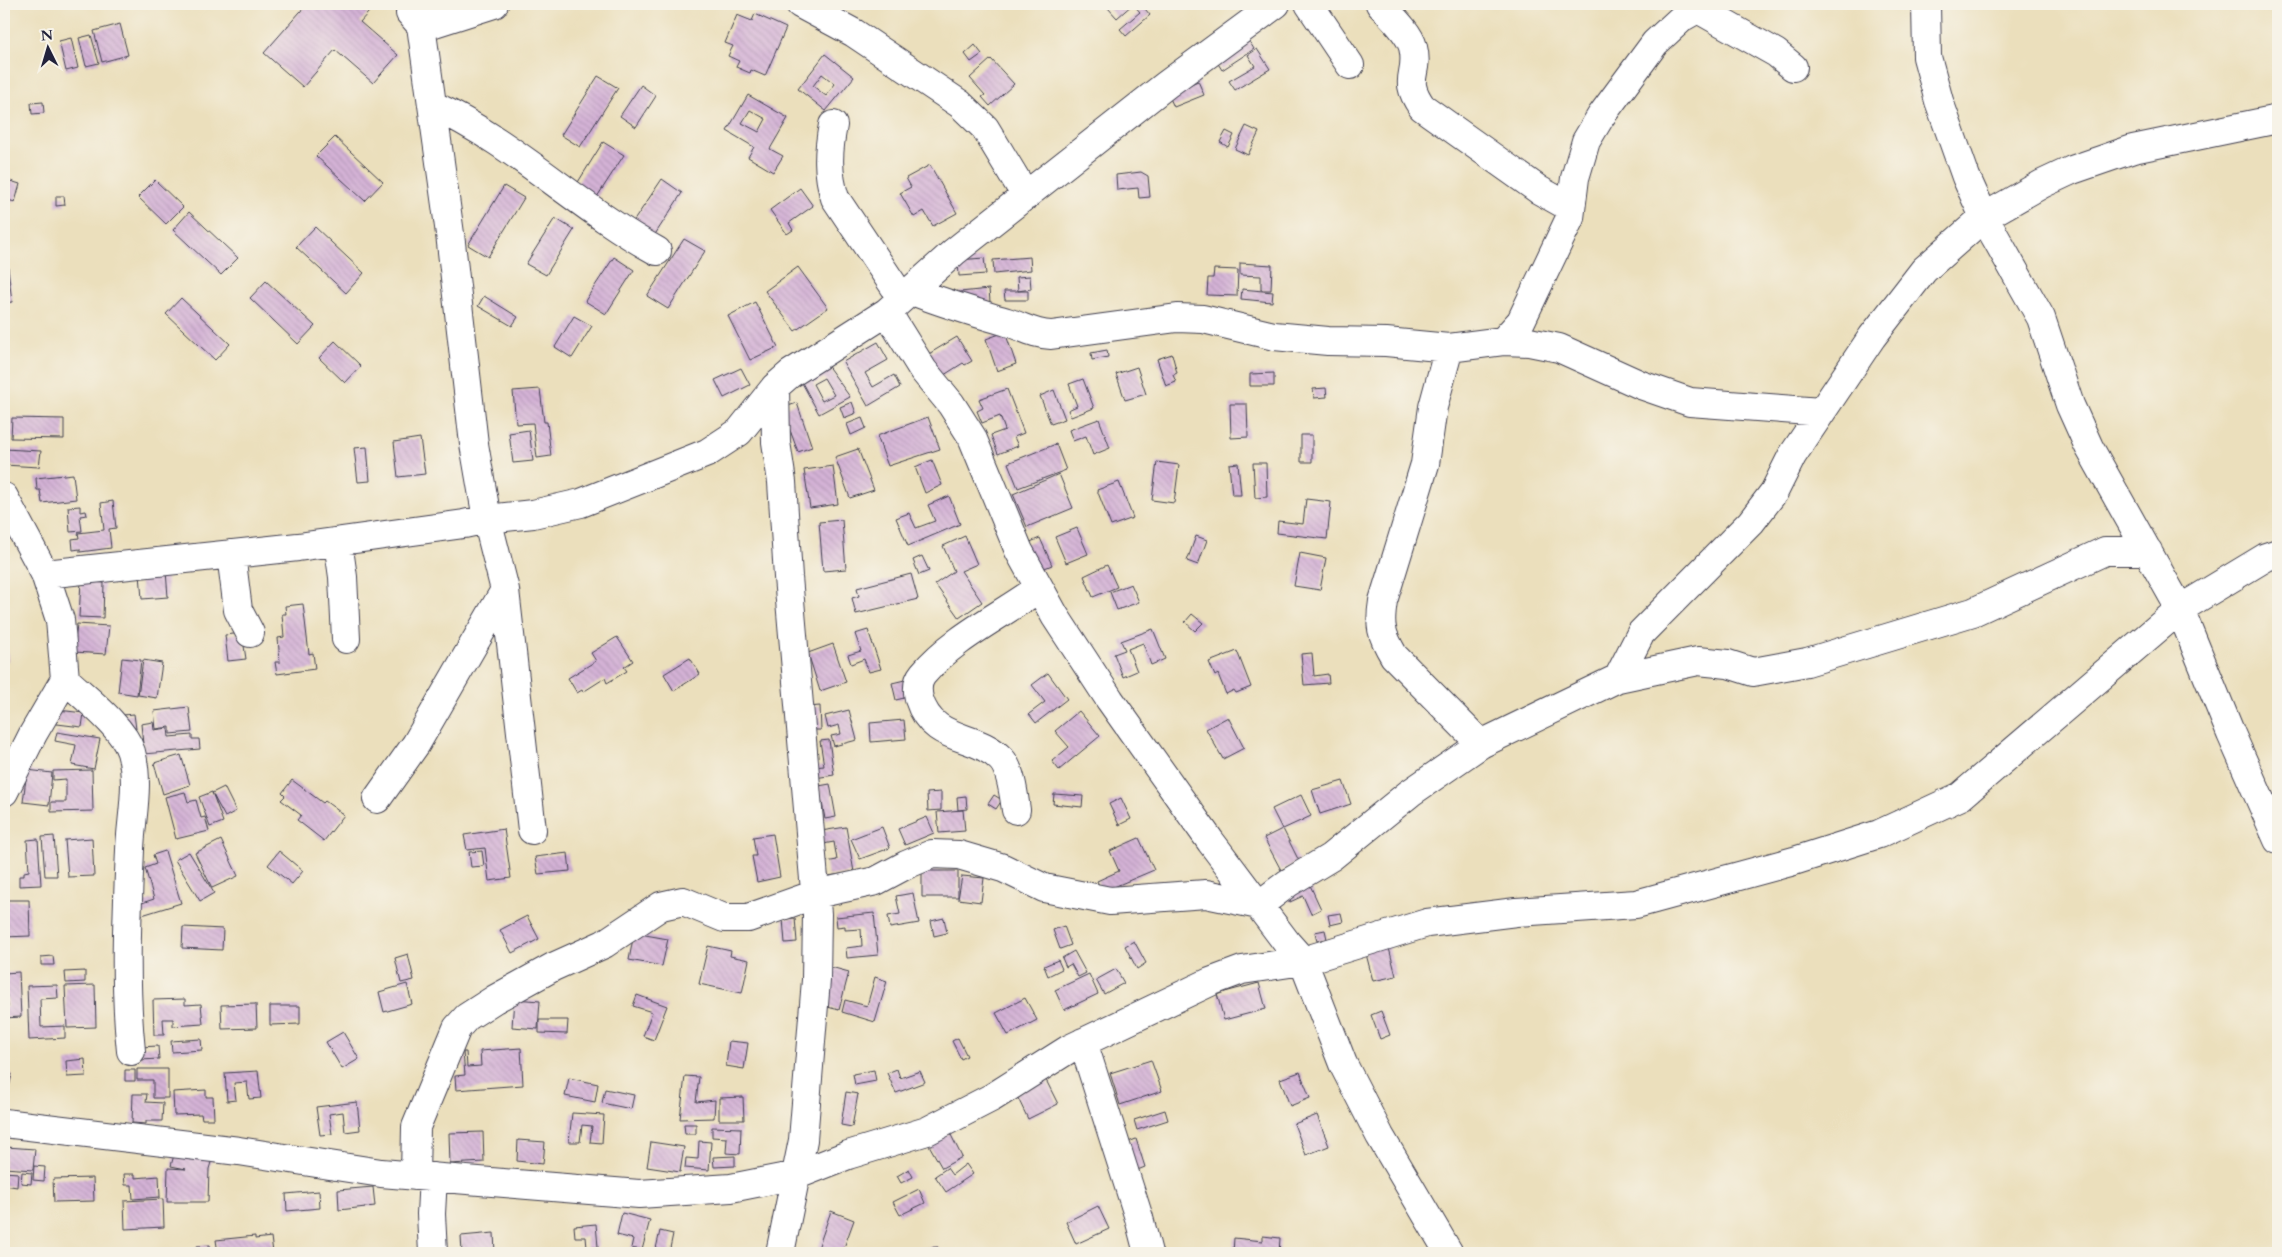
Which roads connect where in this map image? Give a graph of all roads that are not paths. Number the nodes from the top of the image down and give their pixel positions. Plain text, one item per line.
1 (403, 4) edge
2 (494, 4) edge
3 (800, 4) edge
4 (1276, 4) edge
5 (1309, 4) edge
6 (1380, 4) edge
7 (1926, 4) edge
8 (1702, 6) edge
9 (420, 16) edge
10 (1350, 65) dead end
11 (1793, 67) dead end
12 (432, 105) junction
13 (2278, 119) edge
14 (833, 125) dead end
15 (1026, 196) junction
16 (1571, 208) junction
17 (1984, 217) junction
18 (657, 251) dead end
19 (900, 300) junction
20 (1504, 341) junction
21 (1449, 348) junction
22 (775, 388) junction
23 (1821, 412) junction
24 (4, 497) edge
25 (487, 519) junction
26 (338, 542) junction
27 (2148, 551) junction
28 (2278, 553) edge
29 (231, 554) junction
30 (45, 574) junction
31 (1039, 588) junction
32 (505, 590) junction
33 (2180, 609) junction
34 (250, 633) dead end
35 (346, 639) dead end
36 (1618, 678) junction
37 (65, 680) junction
38 (1481, 744) junction
39 (4, 792) edge
40 (377, 799) dead end
41 (1016, 810) dead end
42 (532, 830) dead end
43 (2278, 840) edge
44 (816, 894) junction
45 (1259, 904) junction
46 (1303, 962) junction
47 (1083, 1042) junction
48 (131, 1052) dead end
49 (4, 1123) edge
50 (797, 1175) junction
51 (424, 1176) junction
52 (433, 1253) edge
53 (780, 1253) edge
54 (1148, 1253) edge
55 (1449, 1253) edge

1 - 9 street
2 - 9 street
3 - 15 street
4 - 15 street
5 - 10 street
6 - 16 street
7 - 17 street
8 - 11 street
8 - 16 street
9 - 12 street
12 - 18 street
12 - 25 street
13 - 17 street
14 - 19 street
15 - 19 street
16 - 20 street
17 - 23 street
17 - 27 street
19 - 21 street
19 - 22 street
19 - 31 street
20 - 21 street
20 - 23 street
21 - 38 street
22 - 25 street
22 - 44 street
23 - 36 street
24 - 30 street
25 - 26 street
25 - 32 street
26 - 29 street
26 - 35 street
27 - 33 street
27 - 36 street
28 - 33 street
29 - 30 street
29 - 34 street
30 - 37 street
31 - 41 street
31 - 45 street
32 - 40 street
32 - 42 street
33 - 43 street
33 - 46 street
36 - 38 street
37 - 39 street
37 - 48 street
38 - 45 street
44 - 45 street
44 - 50 street
44 - 51 street
45 - 46 street
46 - 47 street
46 - 55 street
47 - 50 street
47 - 54 street
49 - 51 street
50 - 51 street
50 - 53 street
51 - 52 street

